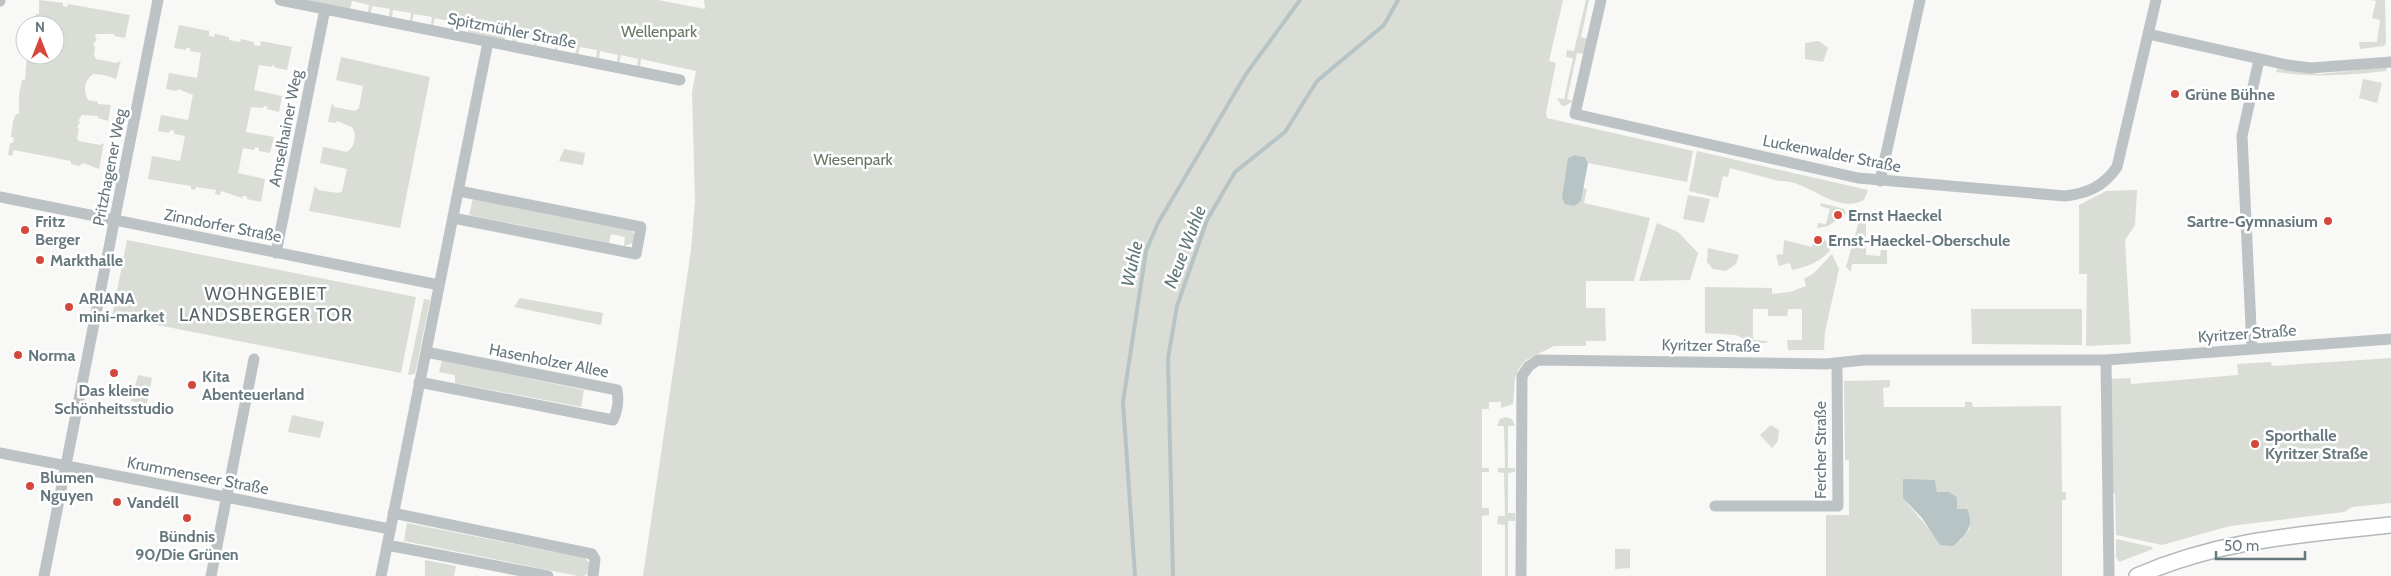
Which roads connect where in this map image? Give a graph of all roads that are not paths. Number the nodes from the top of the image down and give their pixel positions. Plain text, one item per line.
1 (158, 0) edge
2 (280, 0) edge
3 (1601, 0) edge
4 (1920, 0) edge
5 (2156, 0) edge
6 (325, 9) junction
7 (2148, 34) junction
8 (488, 42) junction
9 (2259, 60) junction
10 (2391, 62) edge
11 (680, 80) dead end
12 (1880, 181) junction
13 (458, 190) junction
14 (0, 197) edge
15 (453, 218) junction
16 (115, 220) junction
17 (276, 252) junction
18 (439, 286) junction
19 (2391, 339) edge
20 (2252, 348) junction
21 (426, 352) junction
22 (254, 360) dead end
23 (2106, 360) junction
24 (1837, 364) junction
25 (419, 382) junction
26 (0, 453) edge
27 (66, 466) junction
28 (227, 497) junction
29 (1716, 506) dead end
30 (393, 513) junction
31 (2391, 524) edge
32 (390, 529) junction
33 (387, 545) junction
34 (44, 576) edge
35 (211, 576) edge
36 (381, 576) edge
37 (548, 576) edge
38 (593, 576) edge
39 (1521, 576) edge
40 (2109, 576) edge
41 (2137, 576) edge

1 - 16 street, Pritzhagener Weg
2 - 6 street, Spitzmühler Straße
3 - 12 street, Luckenwalder Straße
4 - 12 street
5 - 7 street, Luckenwalder Straße
6 - 8 street, Spitzmühler Straße
6 - 17 street, Amselhainer Weg
7 - 9 street
7 - 12 street, Luckenwalder Straße
8 - 11 street, Spitzmühler Straße
8 - 13 street
9 - 10 street
9 - 20 street
13 - 15 street
13 - 15 street
14 - 16 street, Zinndorfer Straße
15 - 18 street
16 - 17 street, Zinndorfer Straße
16 - 27 street, Pritzhagener Weg
17 - 18 street, Zinndorfer Straße
18 - 21 street
19 - 20 street, Kyritzer Straße
20 - 23 street, Kyritzer Straße
21 - 25 street
21 - 25 street, Hasenholzer Allee
22 - 28 street
23 - 24 street, Kyritzer Straße
23 - 40 street
24 - 29 street, Fercher Straße
24 - 39 street, Kyritzer Straße
25 - 30 street
26 - 27 street, Krummenseer Straße
27 - 28 street, Krummenseer Straße
27 - 34 street, Pritzhagener Weg
28 - 32 street, Krummenseer Straße
28 - 35 street
30 - 32 street
30 - 38 street
31 - 41 street
32 - 33 street
33 - 36 street
33 - 37 street

